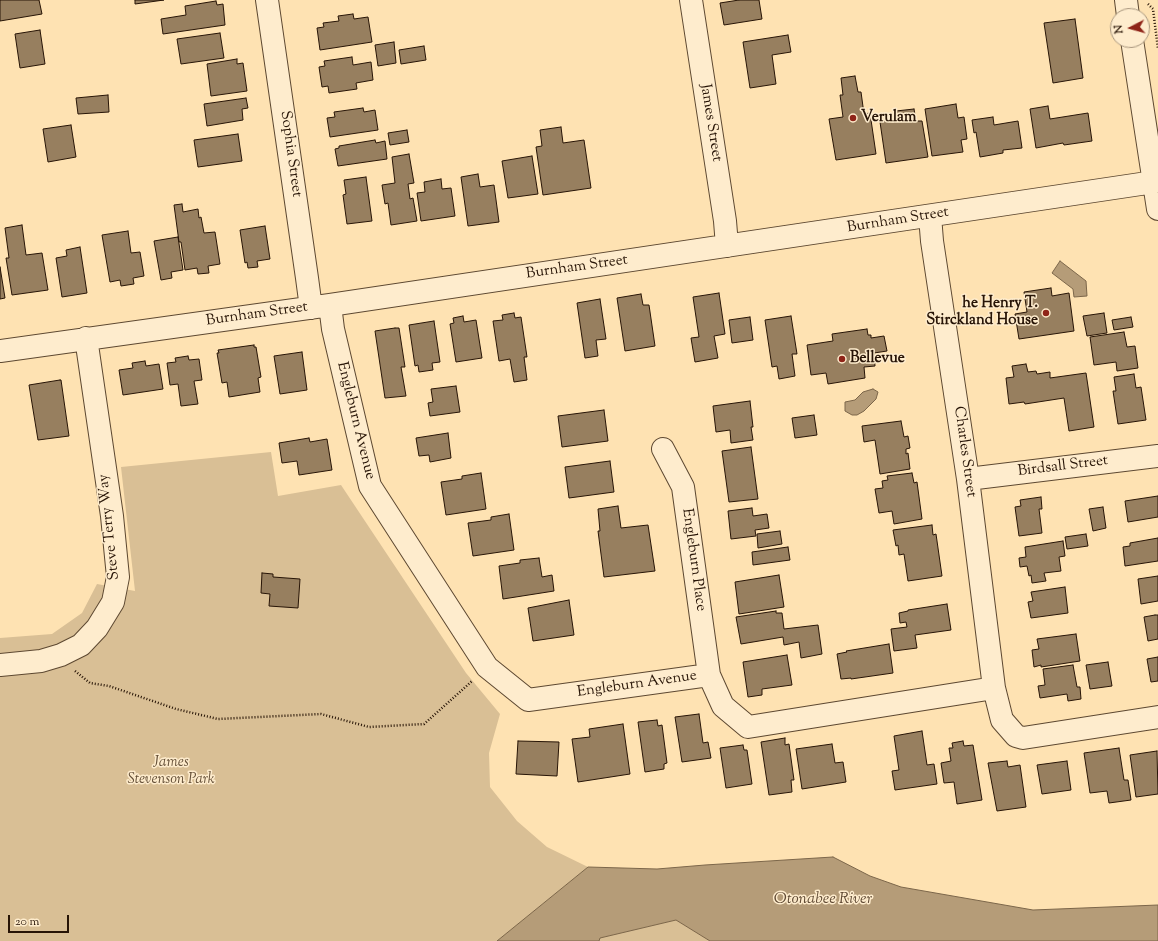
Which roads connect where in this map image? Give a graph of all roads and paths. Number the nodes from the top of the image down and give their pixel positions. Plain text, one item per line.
1 (267, 0) edge
2 (691, 0) edge
3 (1145, 0) edge
4 (1133, 48) edge
5 (1158, 49) edge
6 (1154, 182) junction
7 (1158, 209) edge
8 (930, 216) junction
9 (727, 246) junction
10 (320, 306) junction
11 (86, 338) junction
12 (0, 351) edge
13 (663, 449) dead end
14 (1158, 456) edge
15 (968, 479) junction
16 (61, 655) junction
17 (0, 665) edge
18 (487, 667) junction
19 (709, 675) junction
20 (994, 688) junction
21 (1158, 717) edge

1 - 10 street, Sophia Street
2 - 9 street, James Street
3 - 5 path
4 - 6 street
6 - 7 street
6 - 8 street, Burnham Street
8 - 9 street, Burnham Street
8 - 15 street, Charles Street
9 - 10 street, Burnham Street
10 - 11 street, Burnham Street
10 - 18 street, Engleburn Avenue
11 - 12 street, Burnham Street
11 - 16 street, Steve Terry Way
13 - 19 street, Engleburn Place
14 - 15 street, Birdsall Street
15 - 20 street, Charles Street
16 - 17 street, Steve Terry Way
16 - 18 path
18 - 19 street, Engleburn Avenue
19 - 20 street, Engleburn Avenue
20 - 21 street

